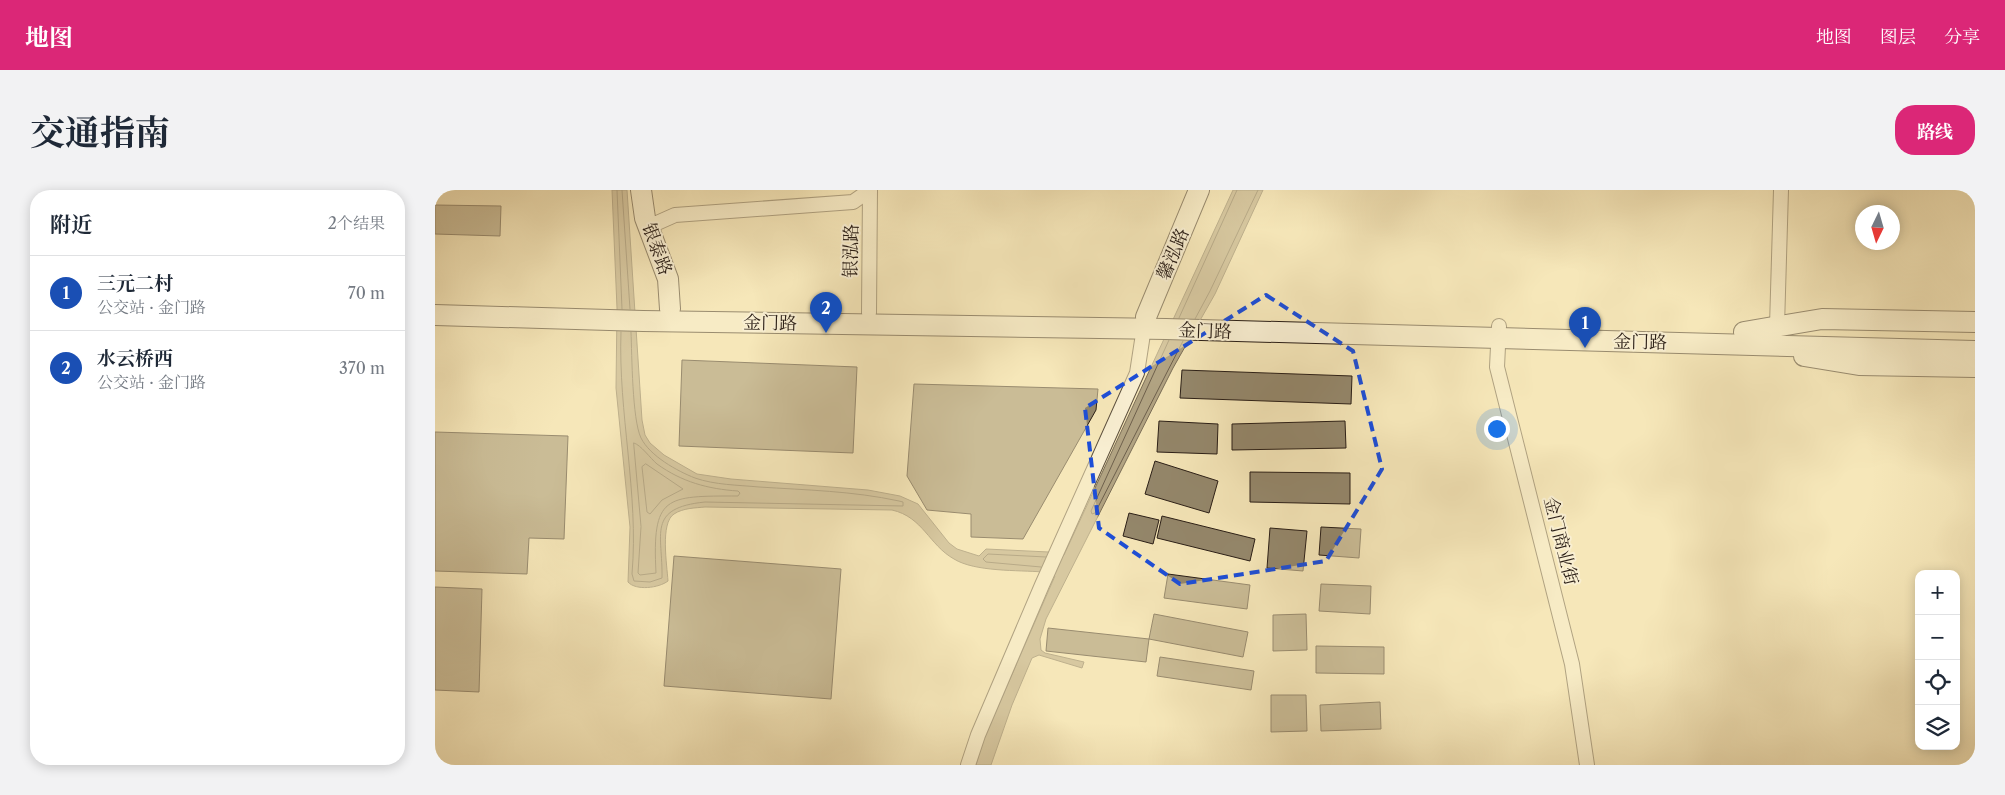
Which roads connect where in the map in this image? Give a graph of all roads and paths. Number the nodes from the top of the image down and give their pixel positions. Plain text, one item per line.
1 (641, 190) edge
2 (870, 190) edge
3 (1199, 190) edge
4 (1781, 190) edge
5 (648, 227) junction
6 (435, 304) edge
7 (670, 309) junction
8 (869, 313) junction
9 (435, 315) edge
10 (611, 315) junction
11 (642, 315) junction
12 (1975, 322) edge
13 (1145, 323) junction
14 (1777, 326) junction
15 (1499, 332) junction
16 (1975, 337) edge
17 (1743, 338) junction
18 (1849, 341) junction
19 (1975, 351) edge
20 (1975, 367) edge
21 (969, 765) edge
22 (1587, 765) edge

1 - 5 main road, 银泰路
2 - 5 street
2 - 8 street, 银泓路
3 - 13 main road, 馨泓路
4 - 14 street
5 - 7 main road, 银泰路
6 - 10 main road, 金门路
7 - 8 main road, 金门路
7 - 11 main road, 金门路
8 - 13 main road, 金门路
9 - 10 main road, 金门路
10 - 11 main road, 金门路
11 - 13 main road, 金门路
12 - 14 main road
13 - 15 main road, 金门路
13 - 21 street
14 - 17 main road
15 - 17 main road, 金门路
15 - 22 street, 金门商业街
16 - 18 main road, 金门路
17 - 18 main road, 金门路
17 - 20 main road
18 - 19 main road, 金门路

